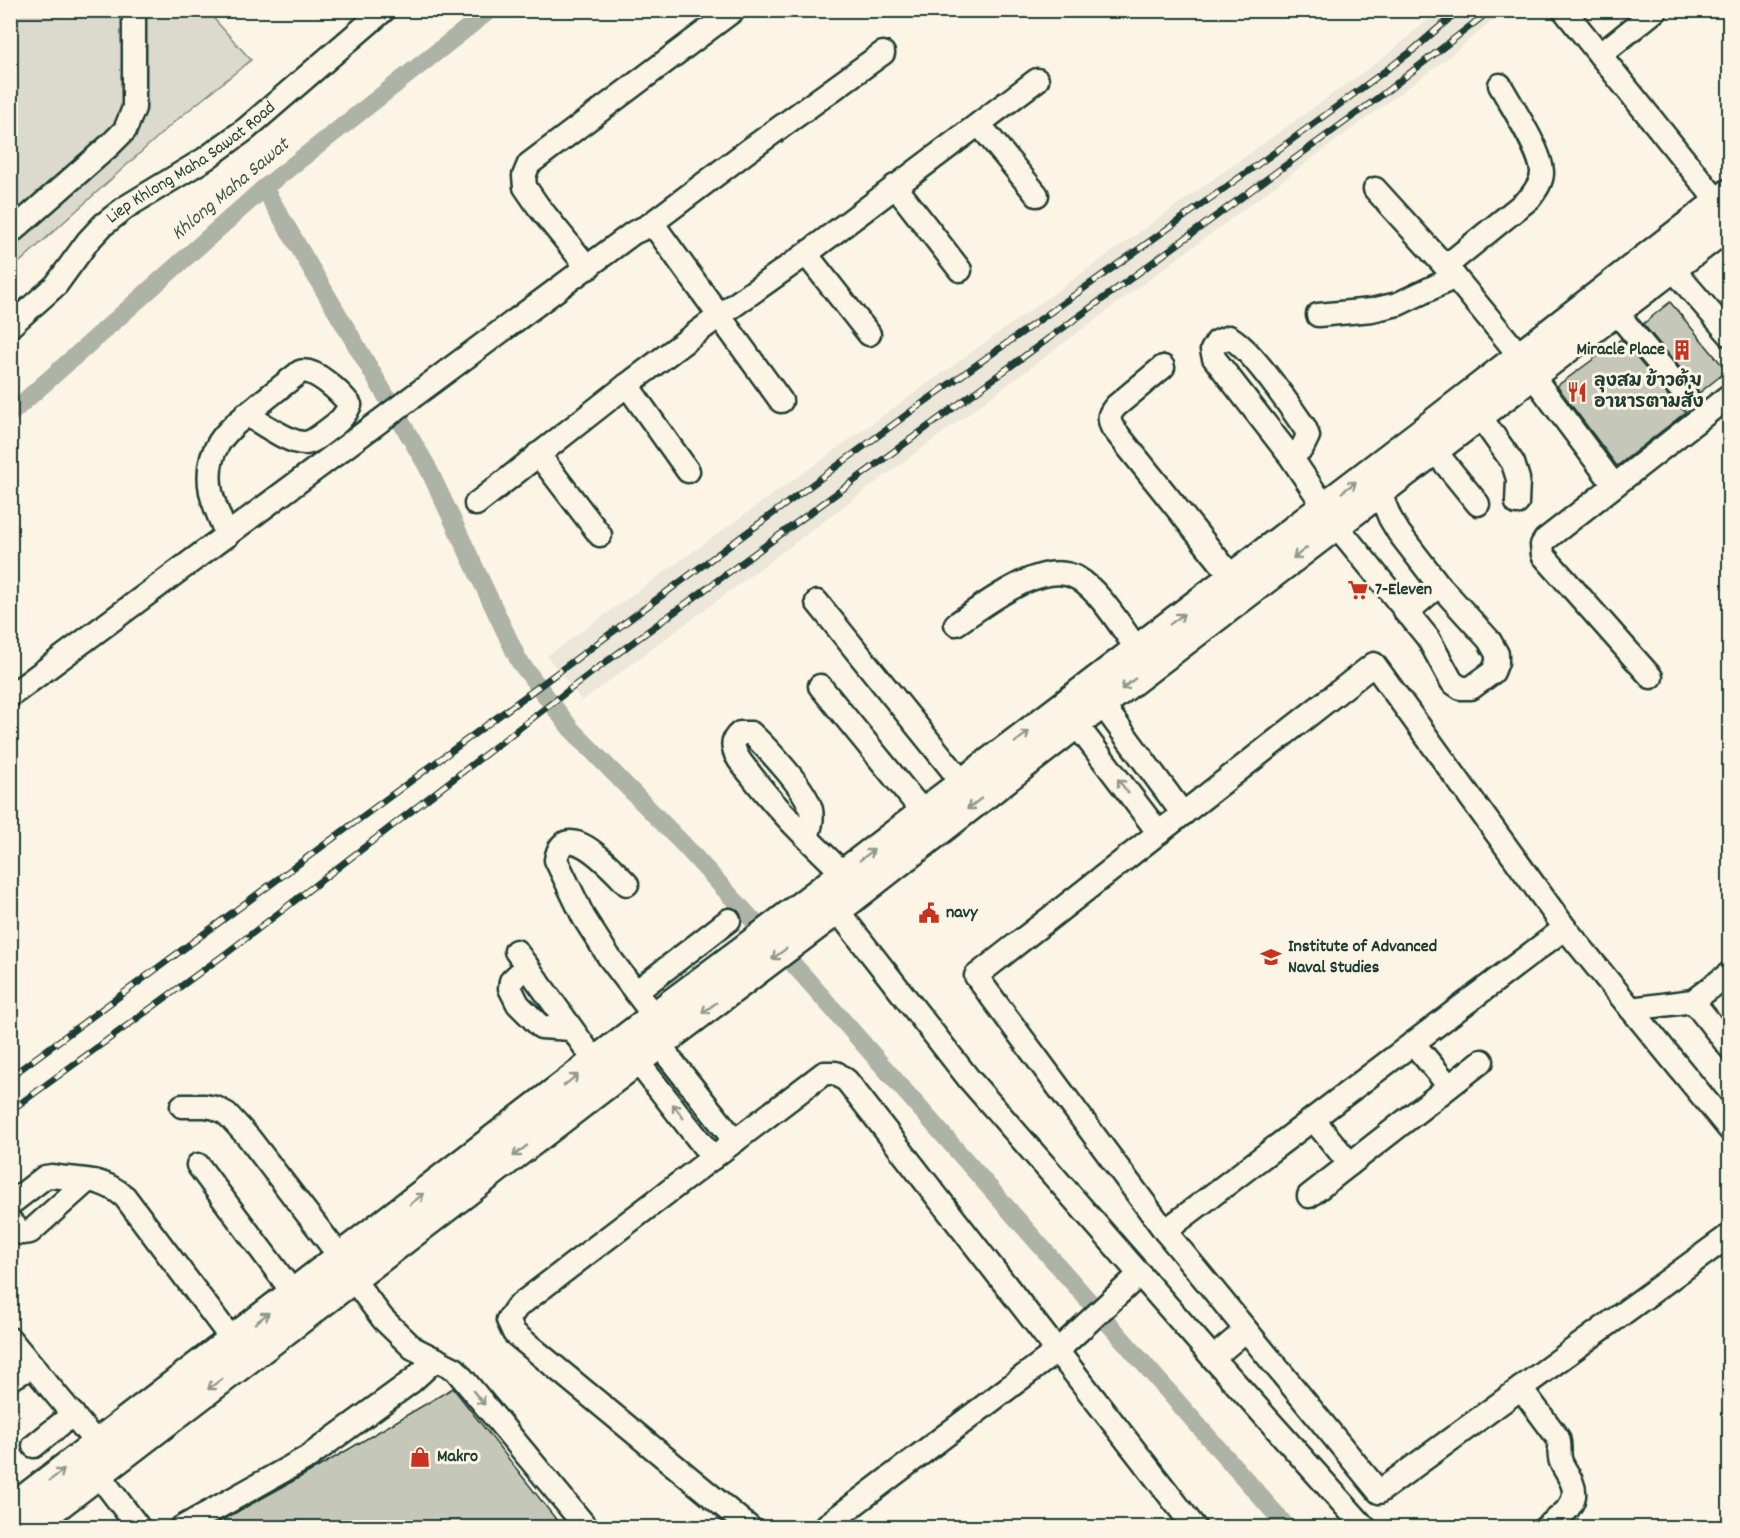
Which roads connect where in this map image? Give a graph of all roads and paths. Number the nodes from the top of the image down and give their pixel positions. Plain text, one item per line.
1 (134, 10) edge
2 (734, 10) edge
3 (1564, 10) edge
4 (1656, 10) edge
5 (369, 15) edge
6 (883, 54) dead end
7 (1600, 55) junction
8 (1037, 80) dead end
9 (1500, 85) dead end
10 (979, 124) junction
11 (895, 186) junction
12 (1375, 189) dead end
13 (1037, 195) dead end
14 (1727, 208) edge
15 (648, 226) junction
16 (10, 232) edge
17 (806, 254) junction
18 (588, 268) junction
19 (1672, 268) junction
20 (960, 270) dead end
21 (1450, 272) junction
22 (1615, 311) junction
23 (1318, 315) dead end
24 (718, 316) junction
25 (10, 326) edge
26 (869, 334) dead end
27 (1730, 335) edge
28 (1526, 366) junction
29 (1163, 367) dead end
30 (627, 385) junction
31 (1730, 395) edge
32 (1686, 396) dead end
33 (781, 401) dead end
34 (246, 414) dead end
35 (1479, 415) junction
36 (1434, 450) junction
37 (538, 454) junction
38 (1291, 458) junction
39 (688, 471) dead end
40 (1614, 485) junction
41 (1379, 491) junction
42 (1517, 502) dead end
43 (476, 504) dead end
44 (1478, 504) dead end
45 (1330, 515) junction
46 (600, 535) dead end
47 (227, 536) junction
48 (1232, 577) junction
49 (1439, 585) junction
50 (817, 602) dead end
51 (1406, 613) junction
52 (956, 624) dead end
53 (1137, 649) junction
54 (1651, 677) dead end
55 (820, 686) dead end
56 (10, 696) edge
57 (1102, 704) junction
58 (1076, 724) junction
59 (962, 782) junction
60 (923, 812) junction
61 (1183, 814) junction
62 (1159, 833) junction
63 (807, 837) dead end
64 (843, 873) junction
65 (627, 884) dead end
66 (837, 910) junction
67 (729, 920) dead end
68 (795, 927) junction
69 (1565, 928) junction
70 (521, 958) dead end
71 (1730, 973) edge
72 (636, 992) junction
73 (1694, 1001) junction
74 (1631, 1009) junction
75 (643, 1037) junction
76 (1413, 1043) junction
77 (1730, 1048) edge
78 (595, 1061) junction
79 (1482, 1061) dead end
80 (1449, 1086) junction
81 (182, 1106) dead end
82 (1313, 1119) junction
83 (1730, 1130) edge
84 (735, 1141) junction
85 (713, 1158) junction
86 (1350, 1164) junction
87 (198, 1165) dead end
88 (87, 1181) junction
89 (1309, 1196) dead end
90 (10, 1204) edge
91 (10, 1221) edge
92 (1165, 1232) junction
93 (1730, 1235) edge
94 (347, 1268) junction
95 (1136, 1278) junction
96 (294, 1294) junction
97 (1246, 1330) junction
98 (10, 1339) edge
99 (233, 1341) junction
100 (1062, 1346) junction
101 (1213, 1358) junction
102 (436, 1359) junction
103 (33, 1366) junction
104 (10, 1379) edge
105 (1521, 1388) junction
106 (72, 1414) junction
107 (98, 1445) junction
108 (34, 1446) dead end
109 (1343, 1447) junction
110 (1314, 1471) junction
111 (98, 1474) junction
112 (10, 1510) edge
113 (1186, 1524) edge
114 (28, 1527) edge
115 (139, 1527) edge
116 (181, 1527) edge
117 (587, 1527) edge
118 (750, 1527) edge
119 (823, 1527) edge
120 (1365, 1527) edge
121 (1545, 1527) edge

1 - 16 street
2 - 18 street
3 - 7 street
4 - 7 street
5 - 25 street, Liep Khlong Maha Sawat Road
6 - 15 street
7 - 14 street
8 - 10 street
9 - 21 street
10 - 11 street
10 - 13 street
11 - 17 street
11 - 20 street
12 - 21 street
14 - 19 main road
14 - 28 main road
15 - 18 street
15 - 24 street
17 - 24 street
17 - 26 street
18 - 47 street
19 - 22 main road
19 - 27 street
21 - 23 street
21 - 28 street
22 - 28 main road
22 - 32 street
24 - 30 street
24 - 33 street
28 - 35 main road
28 - 40 street
45 -> 28 main road
29 - 48 street
30 - 37 street
30 - 39 street
31 - 40 street
34 - 47 street
35 - 36 main road
35 - 42 street
36 - 41 main road
36 - 44 street
37 - 43 street
37 - 46 street
38 - 38 street
38 - 45 street
40 - 54 street
41 - 45 main road
41 - 49 street
45 - 48 main road
45 - 51 street
45 -> 57 main road
47 - 56 street
53 -> 48 main road
49 - 51 street
49 - 51 street
50 - 59 street
52 - 53 street
59 -> 53 main road
55 - 60 street
57 - 58 main road
57 - 61 street
62 -> 58 street
58 -> 66 main road
59 - 60 main road
64 -> 60 main road
61 - 62 street
61 - 69 street
62 - 92 street
63 - 64 street
64 - 68 main road
65 - 72 street
66 - 68 main road
66 - 95 street
67 - 72 street
68 - 75 main road
69 - 74 street
69 - 76 street
70 - 78 street
71 - 73 street
72 - 75 street
73 - 74 street
73 - 77 street
74 - 83 street
75 - 78 main road
75 - 84 street
85 -> 75 street
75 -> 94 main road
76 - 80 street
76 - 82 street
94 -> 78 main road
79 - 80 street
80 - 86 street
81 - 94 street
82 - 86 street
82 - 92 street
84 - 85 street
84 - 100 street
85 - 118 street
86 - 89 street
87 - 96 street
88 - 90 street
88 - 91 street
88 - 99 street
92 - 97 street
93 - 105 street
94 - 96 main road
94 - 102 street
94 -> 111 main road
95 - 100 street
95 - 101 street
99 -> 96 main road
97 - 101 street
97 - 109 street
98 - 103 street
99 - 107 main road
100 - 113 street
100 - 119 street
101 - 110 street
102 - 116 street
102 -> 117 street
103 - 104 street
103 - 106 street
105 - 109 street
105 - 121 street
106 - 107 street
106 - 108 street
112 -> 107 main road
109 - 110 street
110 - 120 street
111 - 114 main road
111 - 115 street

